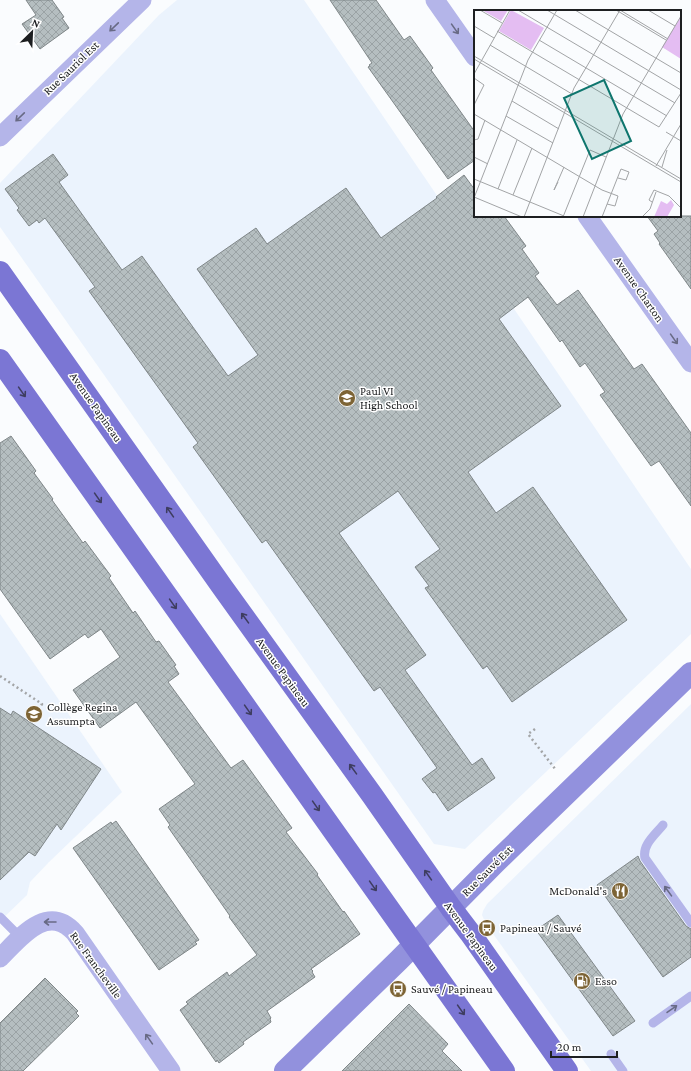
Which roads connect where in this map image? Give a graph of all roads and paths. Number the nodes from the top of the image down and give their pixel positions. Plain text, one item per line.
1 (142, 0) edge
2 (435, 0) edge
3 (474, 56) edge
4 (0, 137) edge
5 (588, 217) edge
6 (0, 272) edge
7 (0, 360) edge
8 (691, 363) edge
9 (691, 672) edge
10 (0, 676) edge
11 (31, 722) dead end
12 (535, 728) dead end
13 (556, 770) dead end
14 (663, 825) dead end
15 (451, 908) junction
16 (0, 917) edge
17 (691, 923) edge
18 (21, 938) junction
19 (415, 944) junction
20 (0, 958) edge
21 (691, 996) edge
22 (653, 1023) dead end
23 (610, 1054) dead end
24 (172, 1071) edge
25 (285, 1071) edge
26 (504, 1071) edge
27 (567, 1071) edge
28 (624, 1071) edge

1 -> 4 street, Rue Sauriol Est
2 -> 3 street
5 -> 8 street, Avenue Charton
15 -> 6 main road, Avenue Papineau
7 -> 19 main road
9 - 15 main road, Rue Sauvé Est
10 - 11 path
12 - 13 path
17 -> 14 lane
15 - 19 main road, Rue Sauvé Est
15 - 27 main road, Avenue Papineau
16 - 18 lane
18 - 20 street, Rue Francheville
24 -> 18 street, Rue Francheville
19 - 25 main road, Rue Sauvé Est
19 -> 26 main road
22 -> 21 lane
23 - 28 lane

